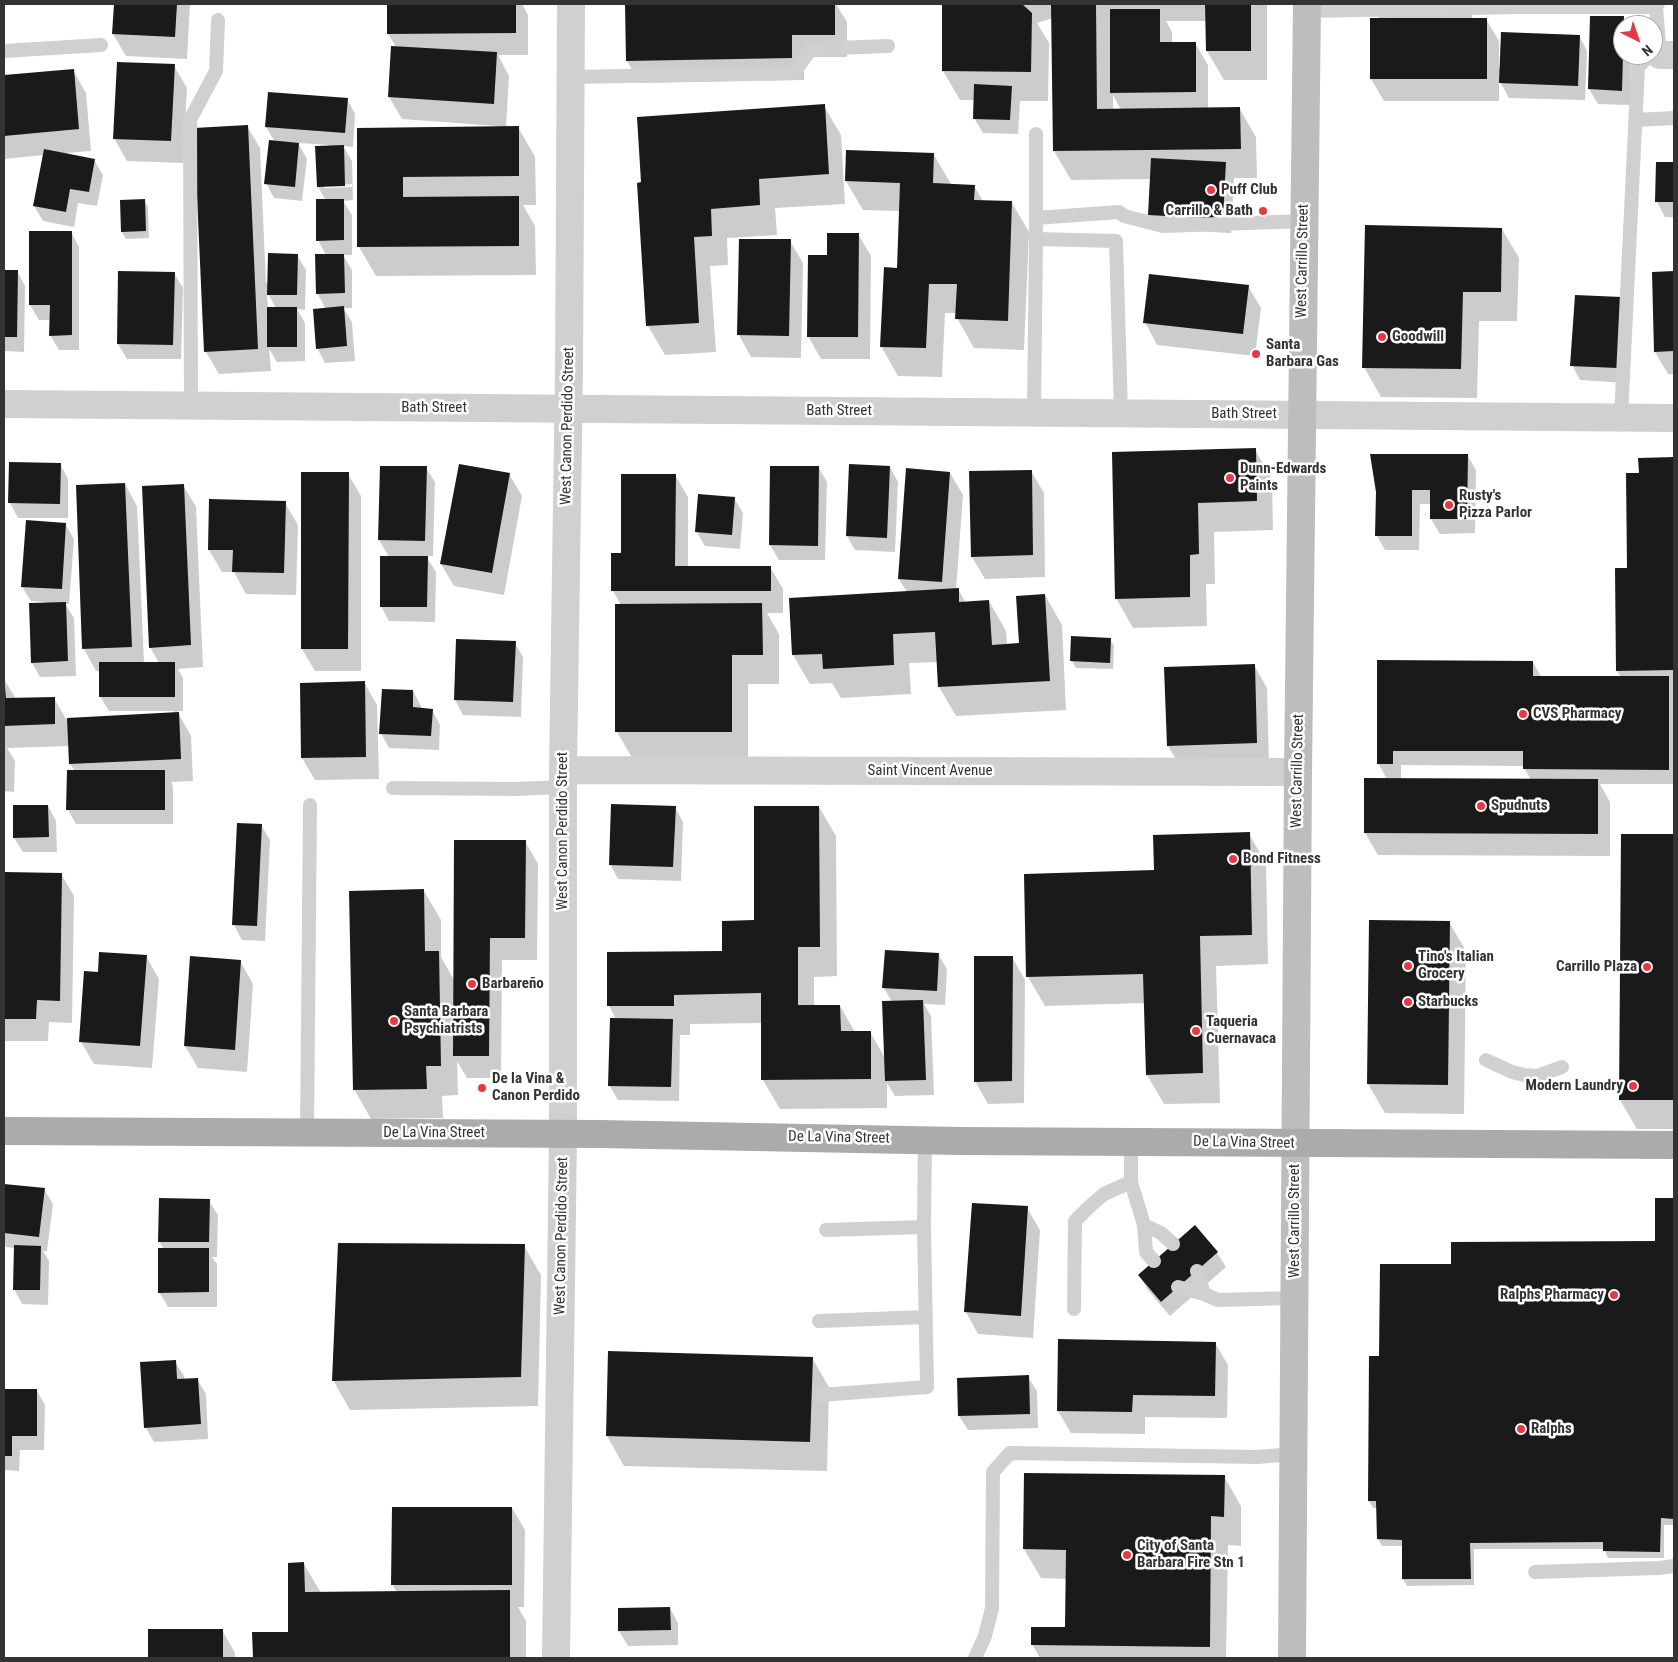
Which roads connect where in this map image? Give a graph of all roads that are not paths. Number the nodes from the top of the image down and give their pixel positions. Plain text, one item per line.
1 (571, 4) edge
2 (1520, 5) edge
3 (1657, 5) edge
4 (1307, 8) edge
5 (218, 20) dead end
6 (101, 45) dead end
7 (888, 46) dead end
8 (4, 51) edge
9 (1667, 55) edge
10 (570, 77) junction
11 (1674, 118) edge
12 (1636, 120) junction
13 (1036, 134) dead end
14 (1036, 218) junction
15 (1304, 221) junction
16 (1036, 239) junction
17 (4, 404) edge
18 (190, 406) junction
19 (568, 409) junction
20 (1034, 413) junction
21 (1121, 414) junction
22 (1301, 415) junction
23 (1621, 417) junction
24 (1674, 418) edge
25 (1298, 772) junction
26 (563, 779) junction
27 (393, 788) dead end
28 (310, 805) dead end
29 (1486, 1060) dead end
30 (1562, 1067) dead end
31 (4, 1131) edge
32 (307, 1132) junction
33 (563, 1134) junction
34 (925, 1139) junction
35 (1131, 1141) junction
36 (1295, 1144) junction
37 (1674, 1145) edge
38 (1131, 1182) junction
39 (1144, 1225) junction
40 (924, 1227) junction
41 (826, 1230) dead end
42 (1173, 1244) dead end
43 (1154, 1261) dead end
44 (1197, 1271) dead end
45 (1178, 1287) dead end
46 (1204, 1294) junction
47 (1294, 1298) junction
48 (1074, 1309) dead end
49 (926, 1317) junction
50 (819, 1321) dead end
51 (820, 1395) dead end
52 (1293, 1454) junction
53 (1674, 1566) edge
54 (1535, 1572) dead end
55 (556, 1658) edge
56 (975, 1658) edge
57 (1292, 1658) edge

1 - 10 street, West Canon Perdido Street
2 - 3 lane
2 - 4 lane
3 - 9 lane
4 - 15 main road, West Carrillo Street
5 - 18 lane
6 - 8 lane
7 - 10 lane
9 - 12 lane
10 - 19 street, West Canon Perdido Street
11 - 12 lane
12 - 23 lane
13 - 14 lane
14 - 15 lane
14 - 16 lane
15 - 22 main road, West Carrillo Street
16 - 20 lane
16 - 21 lane
17 - 18 street, Bath Street
18 - 19 street, Bath Street
19 - 20 street, Bath Street
19 - 26 street, West Canon Perdido Street
20 - 21 street, Bath Street
21 - 22 street, Bath Street
22 - 23 street, Bath Street
22 - 25 main road, West Carrillo Street
23 - 24 street, Bath Street
25 - 26 street, Saint Vincent Avenue
25 - 36 main road, West Carrillo Street
26 - 27 lane
26 - 33 street, West Canon Perdido Street
28 - 32 lane
29 - 30 lane
31 - 32 main road, De La Vina Street
32 - 33 main road, De La Vina Street
33 - 34 main road, De La Vina Street
33 - 55 street, West Canon Perdido Street
34 - 35 main road, De La Vina Street
34 - 40 lane
35 - 36 main road, De La Vina Street
35 - 38 lane
36 - 37 main road, De La Vina Street
36 - 47 main road, West Carrillo Street
38 - 39 lane
38 - 48 lane
39 - 42 lane
39 - 43 lane
40 - 41 lane
40 - 49 lane
44 - 46 lane
45 - 46 lane
46 - 47 lane
47 - 52 main road, West Carrillo Street
49 - 50 lane
49 - 51 lane
52 - 56 lane
52 - 57 main road, West Carrillo Street
53 - 54 lane

